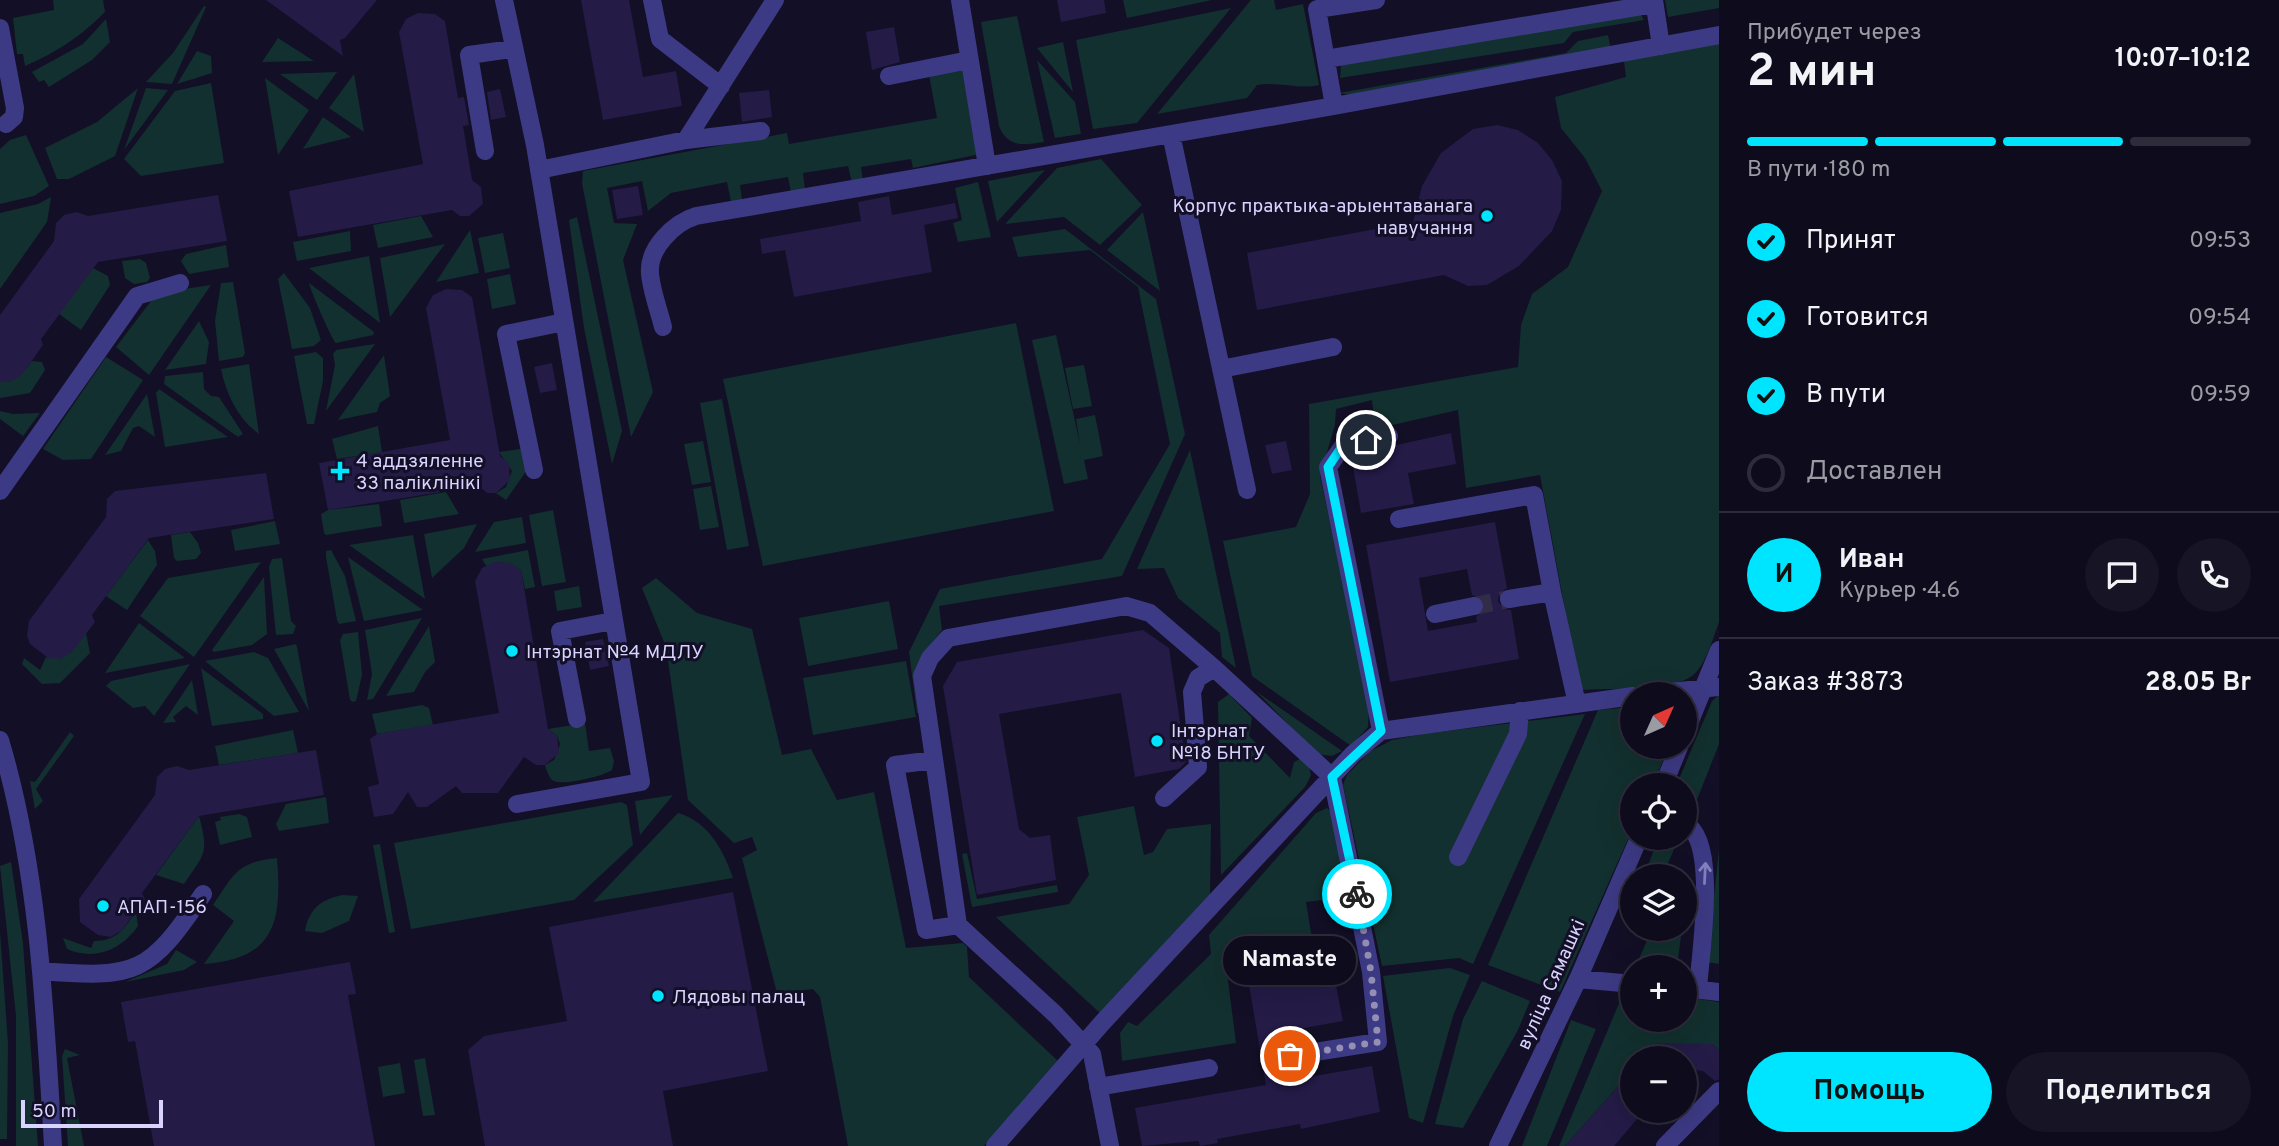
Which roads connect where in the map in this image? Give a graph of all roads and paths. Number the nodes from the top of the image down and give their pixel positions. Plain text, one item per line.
1 (504, 0) edge
2 (652, 0) edge
3 (775, 0) edge
4 (960, 0) edge
5 (1376, 0) edge
6 (1654, 2) edge
7 (0, 28) edge
8 (1719, 35) edge
9 (1661, 46) junction
10 (512, 49) junction
11 (1326, 59) junction
12 (969, 60) junction
13 (889, 76) dead end
14 (721, 86) junction
15 (1334, 106) junction
16 (6, 124) dead end
17 (761, 131) dead end
18 (1171, 134) junction
19 (686, 140) junction
20 (485, 151) dead end
21 (987, 166) junction
22 (539, 170) junction
23 (180, 283) dead end
24 (565, 322) junction
25 (663, 327) dead end
26 (1333, 347) dead end
27 (1221, 369) junction
28 (1389, 436) dead end
29 (534, 470) dead end
30 (1247, 490) dead end
31 (0, 491) edge
32 (1399, 519) dead end
33 (1552, 592) junction
34 (1509, 599) tunnel mouth
35 (1474, 606) tunnel mouth
36 (1435, 614) dead end
37 (612, 621) junction
38 (1719, 650) edge
39 (1214, 668) junction
40 (1712, 687) edge
41 (1620, 698) edge
42 (1577, 704) junction
43 (1520, 711) junction
44 (1698, 711) edge
45 (577, 719) dead end
46 (1381, 731) junction
47 (0, 740) edge
48 (934, 760) junction
49 (1332, 777) junction
50 (1164, 798) dead end
51 (517, 804) dead end
52 (1697, 834) edge
53 (1634, 850) edge
54 (1458, 857) dead end
55 (203, 894) dead end
56 (958, 925) junction
57 (1695, 955) edge
58 (41, 971) junction
59 (1578, 979) junction
60 (1620, 983) edge
61 (1697, 990) edge
62 (1719, 992) edge
63 (1084, 1045) junction
64 (1290, 1056) dead end
65 (1209, 1068) dead end
66 (1098, 1087) junction
67 (1719, 1091) edge
68 (53, 1146) edge
69 (995, 1146) edge
70 (1111, 1146) edge
71 (1498, 1146) edge
72 (1665, 1146) edge

1 - 10 street
2 - 14 street
3 - 14 street
4 - 12 street
5 - 11 street
6 - 9 street
6 - 11 street
7 - 16 street
8 - 9 street
9 - 15 street
10 - 20 street
10 - 22 street
11 - 15 street
12 - 13 street
12 - 21 street
14 - 19 street
15 - 18 street
17 - 19 street
18 - 21 street
18 - 27 street
19 - 22 street
21 - 25 street
22 - 24 street
23 - 31 street
24 - 29 street
24 - 37 street
26 - 27 street
27 - 30 street
28 - 46 street
32 - 33 street
33 - 34 street
33 - 42 street
35 - 36 street
37 - 45 street
37 - 51 street
38 - 40 street
39 - 48 street
39 - 49 street
39 - 50 street
40 - 44 street
41 - 42 street
42 - 43 street
43 - 46 street
43 - 54 street
46 - 49 street
47 - 58 street
48 - 56 street
48 - 56 street
49 - 63 street
49 - 64 street
57 -> 52 street
53 - 59 street, вуліца Сямашкі
55 - 58 street
56 - 63 street
58 - 68 street
59 - 60 street
59 - 71 street, вуліца Сямашкі
61 - 62 street
63 - 66 street
63 - 69 street
65 - 66 street
66 - 70 street
67 - 72 street

